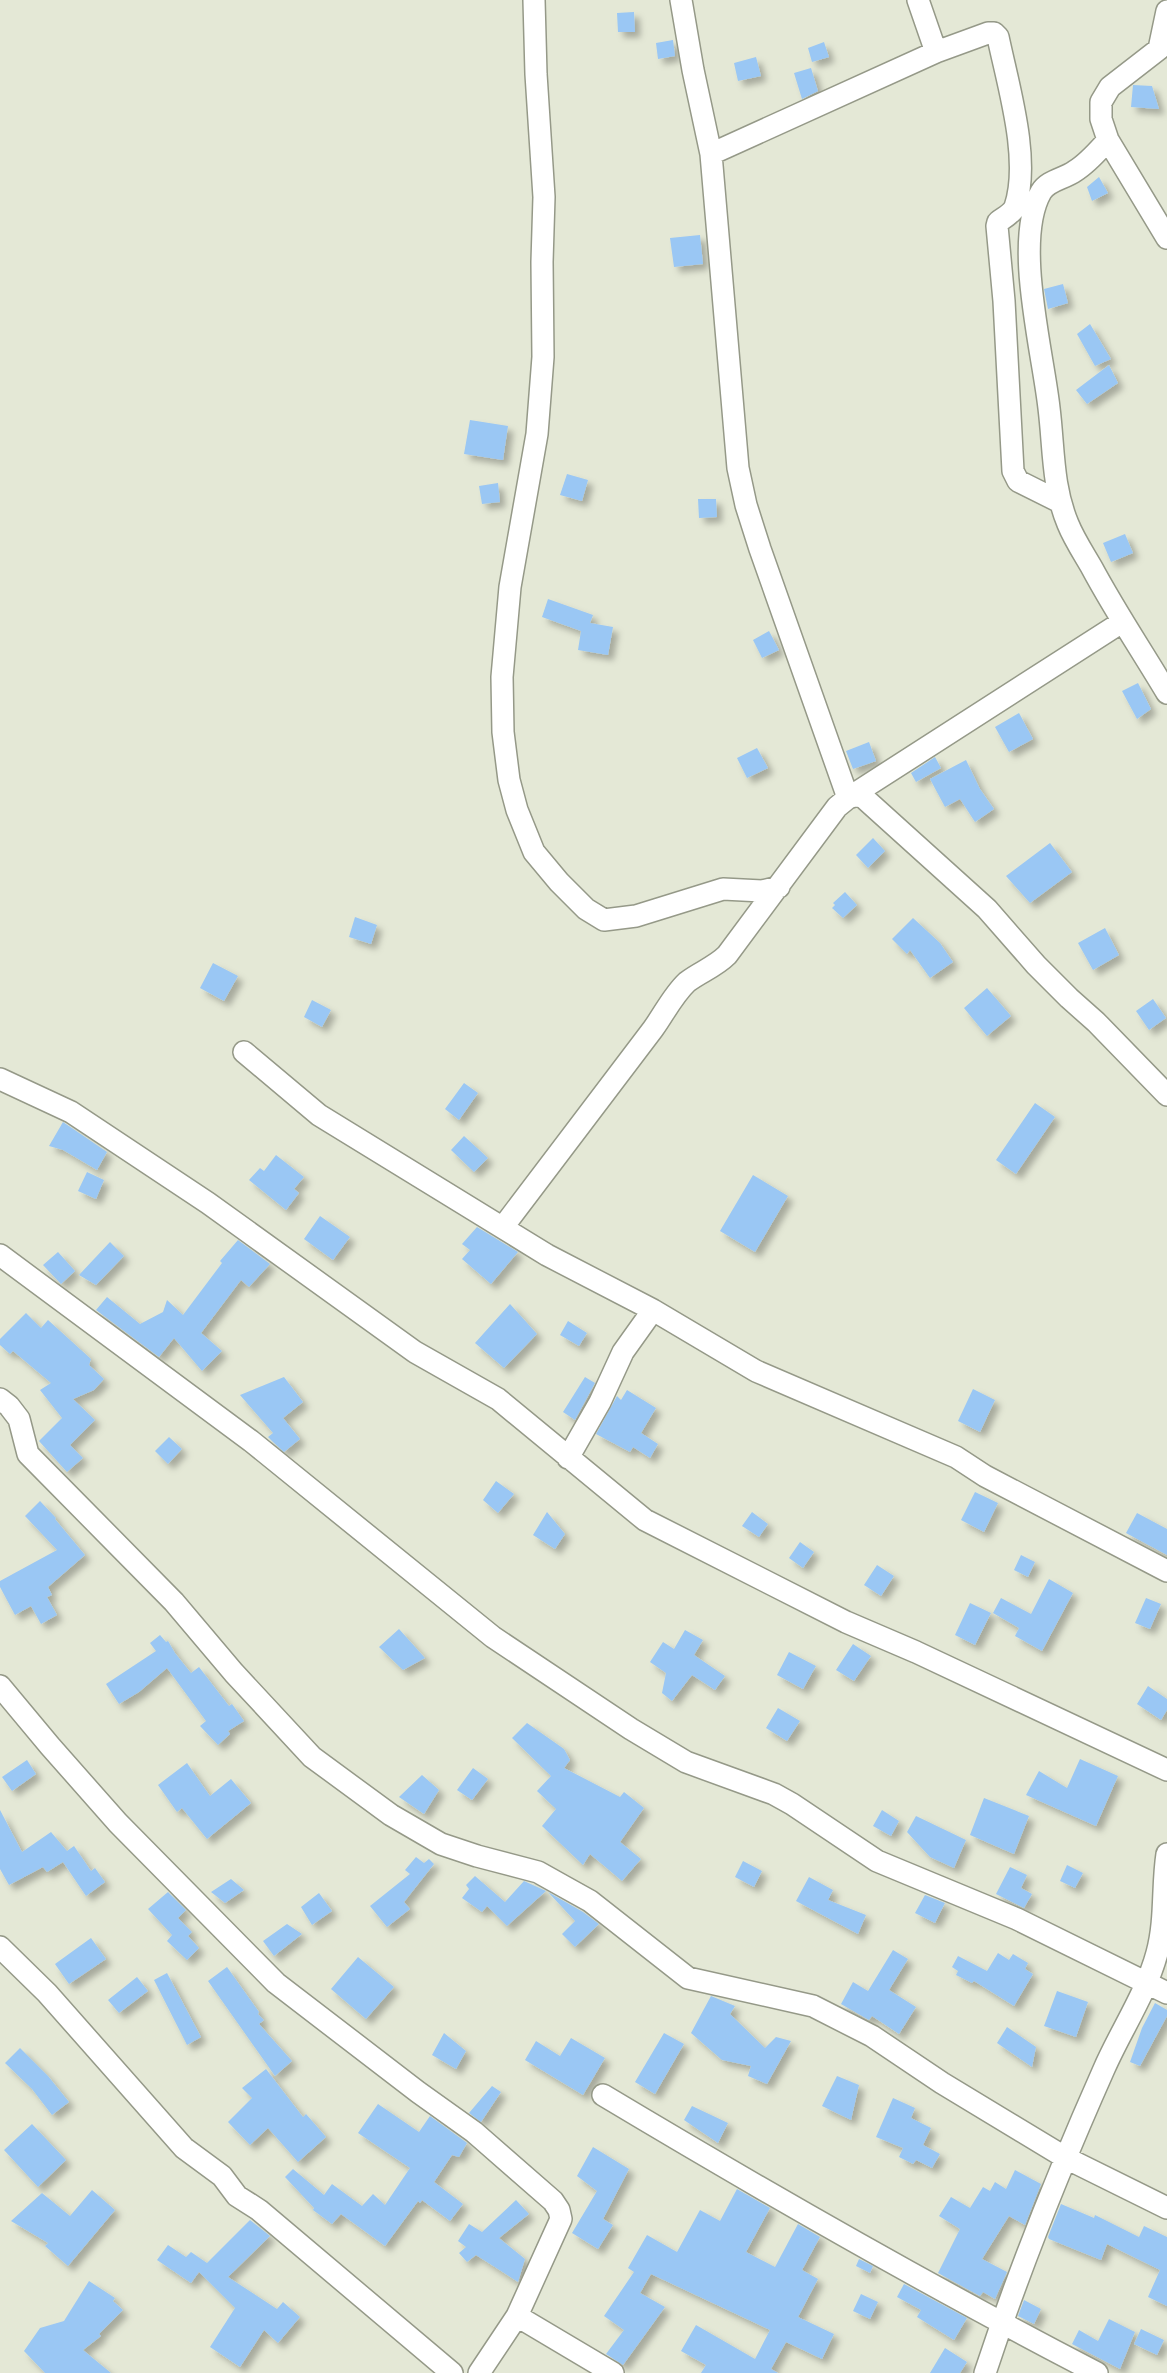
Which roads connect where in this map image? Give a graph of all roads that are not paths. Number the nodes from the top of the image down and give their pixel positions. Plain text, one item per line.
1 (534, 0) edge
2 (681, 0) edge
3 (918, 0) edge
4 (1167, 11) edge
5 (936, 52) junction
6 (1108, 140) junction
7 (711, 154) junction
8 (1167, 238) edge
9 (1060, 502) junction
10 (1122, 622) junction
11 (1167, 693) edge
12 (848, 798) junction
13 (779, 887) junction
14 (244, 1052) dead end
15 (0, 1079) edge
16 (1167, 1095) edge
17 (503, 1227) junction
18 (0, 1255) edge
19 (653, 1310) junction
20 (0, 1399) edge
21 (568, 1458) junction
22 (1167, 1570) edge
23 (0, 1686) edge
24 (1167, 1770) edge
25 (1167, 1854) edge
26 (0, 1947) edge
27 (1146, 1983) junction
28 (1167, 1993) edge
29 (603, 2095) dead end
30 (1066, 2158) junction
31 (1167, 2208) edge
32 (517, 2316) junction
33 (1001, 2323) junction
34 (452, 2373) edge
35 (480, 2373) edge
36 (614, 2373) edge
37 (985, 2373) edge
38 (1097, 2373) edge

1 - 13 street
2 - 7 street
3 - 5 street
4 - 6 street
5 - 7 street
5 - 9 street
6 - 8 street
6 - 9 street
7 - 12 street
9 - 10 street
10 - 11 street
10 - 12 street
12 - 13 street
12 - 16 street
13 - 17 street
14 - 17 street
15 - 21 street
17 - 19 street
18 - 27 street
19 - 21 street
19 - 22 street
20 - 30 street
21 - 24 street
23 - 32 street
25 - 27 street
26 - 34 street
27 - 28 street
27 - 30 street
29 - 33 street
30 - 31 street
30 - 33 street
32 - 35 street
32 - 36 street
33 - 37 street
33 - 38 street

